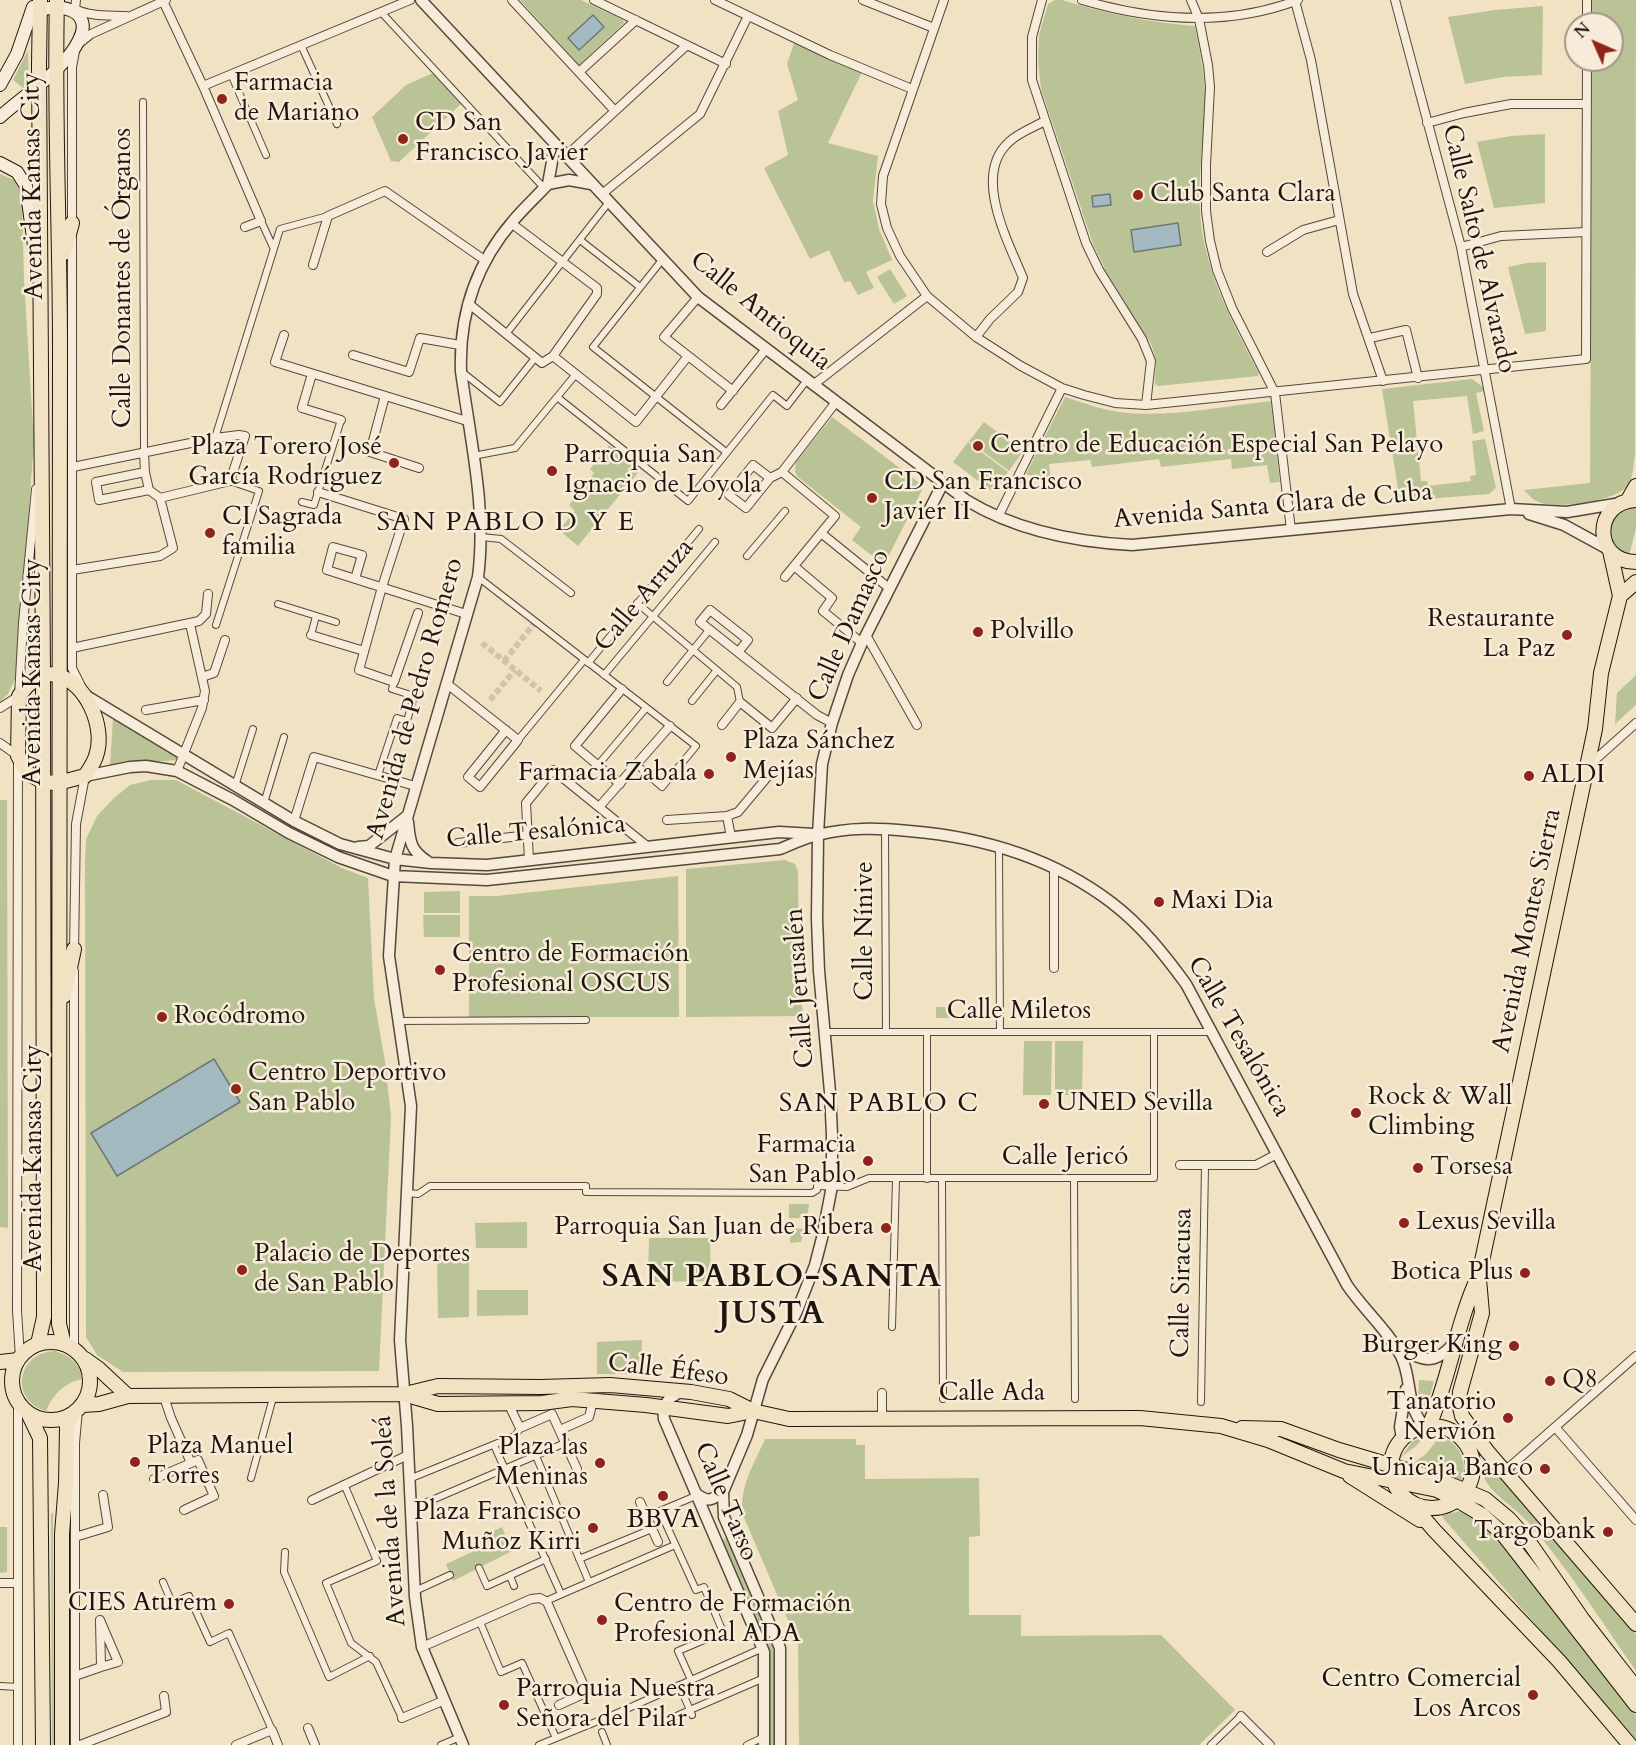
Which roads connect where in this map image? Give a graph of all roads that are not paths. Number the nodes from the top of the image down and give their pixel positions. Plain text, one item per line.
1 (57, 0) edge
2 (410, 0) edge
3 (421, 0) edge
4 (512, 0) edge
5 (594, 0) edge
6 (715, 0) edge
7 (863, 0) edge
8 (944, 0) edge
9 (1042, 0) edge
10 (1082, 0) edge
11 (1191, 0) edge
12 (1397, 0) edge
13 (164, 1) edge
14 (1296, 1) edge
15 (36, 5) edge
16 (75, 5) edge
17 (381, 12) junction
18 (129, 16) junction
19 (748, 16) junction
20 (636, 20) junction
21 (1199, 20) junction
22 (934, 28) junction
23 (301, 45) junction
24 (687, 45) junction
25 (76, 46) junction
26 (726, 64) junction
27 (57, 68) junction
28 (579, 72) junction
29 (1587, 72) edge
30 (231, 74) junction
31 (0, 85) edge
32 (39, 86) junction
33 (202, 86) junction
34 (912, 89) junction
35 (142, 102) dead end
36 (1587, 104) junction
37 (615, 111) junction
38 (0, 117) edge
39 (1045, 121) junction
40 (1427, 123) junction
41 (337, 124) dead end
42 (555, 145) junction
43 (266, 155) dead end
44 (566, 156) junction
45 (0, 163) edge
46 (591, 184) junction
47 (546, 186) junction
48 (605, 198) junction
49 (328, 216) junction
50 (1340, 220) junction
51 (261, 221) junction
52 (72, 223) junction
53 (511, 223) junction
54 (245, 227) dead end
55 (1586, 232) junction
56 (580, 240) junction
57 (1461, 247) junction
58 (273, 248) junction
59 (1267, 252) dead end
60 (662, 260) junction
61 (486, 261) junction
62 (564, 261) junction
63 (313, 265) dead end
64 (60, 269) junction
65 (640, 287) junction
66 (41, 294) junction
67 (927, 296) junction
68 (698, 297) junction
69 (468, 303) junction
70 (506, 334) junction
71 (284, 335) dead end
72 (976, 337) junction
73 (1370, 338) junction
74 (460, 345) junction
75 (766, 349) junction
76 (353, 356) dead end
77 (553, 356) junction
78 (688, 356) junction
79 (535, 357) junction
80 (461, 370) junction
81 (1485, 370) junction
82 (312, 374) junction
83 (576, 374) junction
84 (1419, 378) junction
85 (1383, 381) junction
86 (810, 382) junction
87 (1062, 388) junction
88 (733, 391) junction
89 (1275, 393) junction
90 (385, 396) junction
91 (656, 396) junction
92 (557, 397) junction
93 (836, 402) junction
94 (722, 405) dead end
95 (1146, 405) junction
96 (341, 420) joint
97 (467, 421) junction
98 (215, 438) junction
99 (40, 450) junction
100 (726, 452) junction
101 (144, 453) junction
102 (472, 456) junction
103 (73, 467) junction
104 (419, 468) dead end
105 (145, 472) junction
106 (782, 472) junction
107 (770, 478) junction
108 (230, 481) junction
109 (943, 483) junction
110 (1636, 486) edge
111 (149, 490) junction
112 (318, 492) junction
113 (160, 498) junction
114 (1628, 501) edge
115 (302, 502) dead end
116 (1511, 509) junction
117 (785, 511) dead end
118 (998, 517) junction
119 (699, 529) dead end
120 (1291, 531) junction
121 (820, 533) junction
122 (481, 537) junction
123 (715, 542) dead end
124 (1609, 550) junction
125 (747, 556) dead end
126 (1636, 562) edge
127 (794, 566) junction
128 (72, 570) junction
129 (478, 577) junction
130 (785, 577) dead end
131 (355, 579) junction
132 (1636, 582) edge
133 (382, 587) junction
134 (889, 588) junction
135 (570, 593) dead end
136 (208, 594) dead end
137 (1620, 596) junction
138 (637, 603) junction
139 (278, 604) dead end
140 (418, 613) dead end
141 (466, 614) junction
142 (316, 616) junction
143 (653, 616) junction
144 (336, 622) dead end
145 (190, 624) junction
146 (216, 625) dead end
147 (710, 629) junction
148 (311, 635) joint
149 (864, 639) junction
150 (225, 640) dead end
151 (72, 648) junction
152 (693, 650) junction
153 (364, 651) junction
154 (739, 651) junction
155 (586, 661) junction
156 (717, 670) junction
157 (43, 674) junction
158 (58, 675) junction
159 (604, 675) junction
160 (202, 677) junction
161 (394, 682) junction
162 (667, 682) dead end
163 (446, 683) junction
164 (622, 689) junction
165 (85, 695) junction
166 (20, 696) junction
167 (797, 698) junction
168 (204, 700) junction
169 (692, 701) dead end
170 (740, 702) junction
171 (0, 708) edge
172 (646, 708) junction
173 (146, 710) dead end
174 (832, 723) junction
175 (1636, 723) edge
176 (917, 724) dead end
177 (722, 725) dead end
178 (669, 726) junction
179 (253, 729) dead end
180 (506, 730) junction
181 (284, 737) dead end
182 (518, 740) junction
183 (0, 743) edge
184 (184, 755) junction
185 (18, 756) junction
186 (636, 764) junction
187 (598, 765) junction
188 (1587, 768) junction
189 (774, 769) dead end
190 (177, 771) junction
191 (378, 775) junction
192 (85, 776) junction
193 (43, 782) junction
194 (58, 783) junction
195 (620, 783) junction
196 (235, 786) junction
197 (416, 786) junction
198 (264, 803) junction
199 (599, 807) junction
200 (407, 815) junction
201 (726, 816) junction
202 (667, 820) dead end
203 (294, 821) junction
204 (885, 829) junction
205 (289, 833) junction
206 (529, 835) junction
207 (818, 835) junction
208 (731, 837) junction
209 (458, 843) dead end
210 (647, 846) junction
211 (999, 846) junction
212 (355, 848) junction
213 (394, 859) junction
214 (529, 860) junction
215 (431, 863) junction
216 (1054, 868) junction
217 (393, 876) junction
218 (74, 949) junction
219 (1054, 968) dead end
220 (586, 1020) dead end
221 (398, 1021) junction
222 (59, 1022) junction
223 (824, 1032) junction
224 (886, 1032) junction
225 (927, 1032) junction
226 (1000, 1032) junction
227 (1154, 1032) junction
228 (1213, 1032) junction
229 (1278, 1154) junction
230 (1180, 1165) dead end
231 (1204, 1165) junction
232 (896, 1179) junction
233 (927, 1179) junction
234 (942, 1179) junction
235 (1074, 1179) junction
236 (832, 1186) junction
237 (408, 1193) junction
238 (1479, 1275) junction
239 (892, 1327) dead end
240 (1456, 1341) junction
241 (39, 1344) junction
242 (1394, 1344) junction
243 (69, 1346) junction
244 (1636, 1356) edge
245 (19, 1359) junction
246 (85, 1359) junction
247 (0, 1362) edge
248 (1408, 1380) junction
249 (0, 1390) edge
250 (682, 1391) junction
251 (882, 1393) dead end
252 (274, 1394) junction
253 (405, 1394) junction
254 (129, 1396) junction
255 (164, 1397) junction
256 (943, 1399) dead end
257 (1075, 1399) dead end
258 (592, 1401) junction
259 (1201, 1402) dead end
260 (508, 1403) junction
261 (20, 1405) junction
262 (663, 1407) junction
263 (78, 1410) junction
264 (753, 1411) junction
265 (882, 1419) junction
266 (1466, 1422) junction
267 (1426, 1427) junction
268 (1555, 1427) junction
269 (520, 1428) junction
270 (1231, 1428) junction
271 (560, 1430) junction
272 (1402, 1440) junction
273 (565, 1443) junction
274 (494, 1445) junction
275 (408, 1455) junction
276 (1470, 1455) junction
277 (536, 1456) junction
278 (191, 1463) junction
279 (1391, 1464) junction
280 (506, 1469) junction
281 (577, 1469) dead end
282 (1505, 1471) junction
283 (1344, 1472) junction
284 (251, 1478) dead end
285 (154, 1479) dead end
286 (409, 1479) junction
287 (1393, 1482) junction
288 (344, 1484) junction
289 (723, 1492) junction
290 (103, 1495) dead end
291 (698, 1495) junction
292 (1461, 1495) junction
293 (1485, 1499) junction
294 (312, 1500) dead end
295 (640, 1502) dead end
296 (1410, 1502) junction
297 (411, 1509) junction
298 (184, 1510) dead end
299 (1636, 1521) edge
300 (652, 1529) junction
301 (1434, 1530) junction
302 (75, 1537) junction
303 (658, 1542) joint
304 (675, 1545) junction
305 (662, 1551) junction
306 (285, 1552) dead end
307 (546, 1559) junction
308 (579, 1559) junction
309 (479, 1568) dead end
310 (450, 1575) dead end
311 (510, 1576) junction
312 (163, 1582) dead end
313 (589, 1582) junction
314 (0, 1583) edge
315 (18, 1583) junction
316 (514, 1586) dead end
317 (415, 1591) junction
318 (559, 1595) junction
319 (546, 1601) junction
320 (480, 1622) junction
321 (1636, 1624) edge
322 (422, 1647) junction
323 (763, 1648) junction
324 (370, 1656) junction
325 (101, 1667) junction
326 (75, 1676) junction
327 (764, 1678) junction
328 (691, 1680) junction
329 (679, 1685) junction
330 (0, 1686) edge
331 (18, 1687) junction
332 (1636, 1688) edge
333 (164, 1696) dead end
334 (444, 1700) junction
335 (559, 1705) dead end
336 (1636, 1705) edge
337 (691, 1713) junction
338 (1241, 1716) joint
339 (402, 1718) joint
340 (597, 1721) junction
341 (659, 1724) dead end
342 (308, 1728) dead end
343 (272, 1730) junction
344 (556, 1738) junction
345 (461, 1741) edge
346 (764, 1741) edge
347 (18, 1745) edge
348 (43, 1745) edge
349 (62, 1745) edge
350 (77, 1745) edge
351 (236, 1745) edge
352 (278, 1745) edge
353 (315, 1745) edge
354 (441, 1745) edge
355 (539, 1745) edge
356 (607, 1745) edge
357 (747, 1745) edge
358 (780, 1745) edge
359 (1210, 1745) edge
360 (1270, 1745) edge
361 (1630, 1745) edge

1 - 15 main road
1 - 16 main road
1 - 27 main road, Avenida Kansas City
2 - 17 street
3 - 42 street, Calle Antioquía
4 - 28 street
5 - 20 street
6 - 19 street
7 - 22 street
8 - 22 street
9 - 39 street
10 - 21 street
11 - 21 street
12 - 40 street, Calle Salto de Alvarado
13 - 18 street
13 - 33 street
14 - 21 street
14 - 50 street
15 - 31 main road
15 - 32 main road, Avenida Kansas City
16 - 18 street
16 - 25 main road
17 - 23 street
17 - 47 street
18 - 25 street
19 - 26 street
19 - 34 street
20 - 24 street
20 - 28 street
21 - 89 street
22 - 34 street
23 - 30 street
23 - 41 street
24 - 26 street
24 - 37 street
25 - 27 main road
25 - 52 street, Avenida Kansas City
26 - 48 street
27 - 32 main road
27 - 64 main road, Avenida Kansas City
28 - 37 street
29 - 36 street
30 - 33 street
30 - 43 street
32 - 38 main road
32 - 66 main road, Avenida Kansas City
33 - 51 street
34 - 67 street
35 - 101 street, Calle Donantes de Órganos
36 - 40 street
36 - 55 street
37 - 44 street
39 - 72 street
39 - 95 street
40 - 57 street, Calle Salto de Alvarado
42 - 44 street, Calle Antioquía
42 - 47 street
44 - 46 street, Calle Antioquía
45 - 66 main road
46 - 47 street
46 - 48 street, Calle Antioquía
47 - 53 street, Avenida de Pedro Romero
48 - 56 street
48 - 60 street, Calle Antioquía
49 - 58 street
49 - 61 street
49 - 63 street
50 - 59 street
50 - 73 street
51 - 54 street
51 - 58 street
52 - 64 main road
52 - 103 street, Avenida Kansas City
53 - 61 street, Avenida de Pedro Romero
53 - 62 street
55 - 57 street
55 - 81 street
56 - 62 street
56 - 65 street
57 - 81 street, Calle Salto de Alvarado
58 - 98 street
60 - 65 street
60 - 68 street, Calle Antioquía
61 - 69 street, Avenida de Pedro Romero
62 - 70 street
62 - 77 street
64 - 158 main road, Avenida Kansas City
65 - 91 street
66 - 99 main road, Avenida Kansas City
67 - 72 street
67 - 86 street
68 - 75 street, Calle Antioquía
68 - 78 street
69 - 70 street
69 - 74 street, Avenida de Pedro Romero
70 - 79 street
71 - 82 street
72 - 87 street
73 - 84 street
73 - 85 street
74 - 76 street
74 - 80 street, Avenida de Pedro Romero
75 - 86 street, Calle Antioquía
75 - 88 street
77 - 79 street
77 - 83 street
78 - 88 street
78 - 91 street
79 - 80 street
80 - 97 street, Avenida de Pedro Romero
81 - 84 street
81 - 116 street, Calle Salto de Alvarado
82 - 90 street
82 - 96 street
83 - 91 street
83 - 92 street
84 - 85 street
85 - 89 street
86 - 93 street, Calle Antioquía
86 - 100 street
87 - 95 street
87 - 118 street
88 - 94 street
89 - 95 street
89 - 120 street
90 - 97 street
90 - 104 street
91 - 100 street
92 - 100 street
92 - 102 street
93 - 106 street
93 - 109 street, Calle Antioquía
96 - 112 street
97 - 102 street, Avenida de Pedro Romero
98 - 101 street
98 - 108 street
99 - 157 main road, Avenida Kansas City
99 - 166 street
101 - 103 street
101 - 105 street
102 - 122 street, Avenida de Pedro Romero
103 - 128 street, Avenida Kansas City
105 - 111 street
105 - 111 street
106 - 107 street
106 - 121 street
107 - 107 street
108 - 113 street
108 - 146 street
109 - 118 street, Avenida Santa Clara de Cuba
109 - 134 street, Calle Damasco
110 - 114 main road
111 - 113 street
112 - 115 street
112 - 133 street
113 - 128 street
114 - 116 street, Avenida Santa Clara de Cuba
114 - 124 main road, Avenida Montes Sierra
116 - 120 street, Avenida Santa Clara de Cuba
116 - 124 street, Avenida Santa Clara de Cuba
117 - 125 street
118 - 120 street, Avenida Santa Clara de Cuba
119 - 138 street
121 - 127 street
121 - 134 street
122 - 129 street, Avenida de Pedro Romero
122 - 135 street
123 - 143 street, Calle Arruza
124 - 126 main road
124 - 137 main road, Avenida Montes Sierra
127 - 130 street
127 - 149 street
128 - 151 street, Avenida Kansas City
129 - 141 street, Avenida de Pedro Romero
129 - 155 street
131 - 131 street
131 - 133 street
132 - 137 main road
133 - 141 street
133 - 153 street
134 - 149 street, Calle Damasco
136 - 145 street
137 - 188 main road, Avenida Montes Sierra
138 - 143 street
138 - 155 street
139 - 142 street
140 - 161 street
141 - 163 street, Avenida de Pedro Romero
142 - 144 street
142 - 148 street
143 - 152 street
143 - 159 street, Calle Arruza
145 - 151 street
145 - 160 street
147 - 152 street
147 - 154 street
147 - 154 street
148 - 153 street
149 - 174 street, Calle Damasco
149 - 176 street
150 - 160 street
151 - 165 street, Avenida Kansas City
152 - 156 street
152 - 162 street
153 - 161 street
154 - 167 street
155 - 159 street
155 - 182 street
156 - 169 street
156 - 170 street
157 - 158 main road
157 - 166 main road
157 - 193 main road, Avenida Kansas City
158 - 165 main road
158 - 194 main road, Avenida Kansas City
159 - 164 street
160 - 168 street
161 - 191 street
163 - 180 street
163 - 197 street, Avenida de Pedro Romero
164 - 172 street
164 - 187 street
165 - 184 street, Calle Tesalónica
165 - 192 main road
166 - 171 street
166 - 185 main road
167 - 170 street
167 - 174 street
168 - 173 street
168 - 184 street
170 - 177 street
172 - 178 street
172 - 187 street
174 - 207 street, Calle Damasco
175 - 188 street
178 - 186 street
178 - 186 street
179 - 196 street
180 - 182 street
180 - 182 street
181 - 198 street
183 - 185 street
184 - 190 street
184 - 196 street, Calle Tesalónica
185 - 193 main road
185 - 245 street, Avenida Kansas City
186 - 195 street
187 - 195 street
188 - 238 main road, Avenida Montes Sierra
189 - 201 street
190 - 192 street, Calle Tesalónica
190 - 205 street, Calle Tesalónica
191 - 197 street
191 - 203 street
192 - 194 main road
192 - 218 street, Avenida Kansas City
193 - 194 main road
193 - 241 main road, Avenida Kansas City
194 - 222 main road, Avenida Kansas City
195 - 199 street
196 - 198 street, Calle Tesalónica
197 - 200 street, Avenida de Pedro Romero
198 - 203 street, Calle Tesalónica
199 - 206 street
199 - 210 street
200 - 212 street
200 - 213 street, Avenida de Pedro Romero
200 - 215 street
201 - 202 street
201 - 208 street
203 - 205 street
203 - 212 street, Calle Tesalónica
204 - 207 street, Calle Tesalónica
204 - 211 street, Calle Tesalónica
204 - 224 street, Calle Nínive
205 - 217 street, Calle Tesalónica
206 - 209 street
206 - 214 street
207 - 208 street, Calle Tesalónica
207 - 217 street, Calle Tesalónica
207 - 223 street, Calle Jerusalén
208 - 210 street, Calle Tesalónica
210 - 214 street, Calle Tesalónica
211 - 216 street, Calle Tesalónica
211 - 226 street
212 - 213 street, Calle Tesalónica
213 - 215 street, Calle Tesalónica
213 - 217 street
214 - 215 street, Calle Tesalónica
216 - 219 street
216 - 228 street, Calle Tesalónica
217 - 221 street, Avenida de la Soleá
218 - 222 main road
218 - 243 street, Avenida Kansas City
220 - 221 street
221 - 237 street, Avenida de la Soleá
222 - 243 main road, Avenida Kansas City
223 - 224 street, Calle Miletos
223 - 236 street, Calle Jerusalén
224 - 225 street, Calle Miletos
225 - 226 street, Calle Miletos
225 - 233 street
226 - 227 street, Calle Miletos
227 - 228 street, Calle Miletos
227 - 235 street, Calle Jericó
228 - 229 street, Calle Tesalónica
229 - 231 street
229 - 242 street, Calle Tesalónica
230 - 231 street
231 - 259 street, Calle Siracusa
232 - 233 street, Calle Jericó
232 - 236 street, Calle Jericó
232 - 239 street
233 - 234 street, Calle Jericó
234 - 235 street, Calle Jericó
234 - 256 street
235 - 257 street
236 - 237 street, Calle Jericó
236 - 264 street, Calle Jerusalén
237 - 253 street, Avenida de la Soleá
238 - 240 main road, Avenida Montes Sierra
238 - 266 main road, Avenida Montes Sierra
240 - 242 street
240 - 267 main road, Avenida Montes Sierra
241 - 243 main road
241 - 245 main road
242 - 248 street, Calle Tesalónica
243 - 246 main road
244 - 268 street
245 - 247 main road
245 - 261 main road
246 - 254 main road
246 - 263 main road
248 - 267 street, Calle Tesalónica
248 - 272 street
249 - 261 main road
250 - 253 main road, Calle Éfeso
250 - 262 street
250 - 264 main road, Calle Éfeso
251 - 265 street
252 - 253 main road, Calle Éfeso
252 - 255 main road, Calle Éfeso
252 - 284 street
253 - 260 main road, Calle Éfeso
253 - 275 street, Avenida de la Soleá
254 - 255 main road, Calle Éfeso
254 - 263 main road, Calle Éfeso
255 - 278 street
258 - 260 main road, Calle Éfeso
258 - 262 main road, Calle Éfeso
258 - 271 street
260 - 269 street
261 - 263 main road
261 - 315 street
261 - 348 main road
262 - 264 main road, Calle Éfeso
262 - 291 street, Calle Tarso
263 - 302 street
263 - 349 main road
264 - 265 main road, Calle Ada
264 - 289 street, Calle Tarso
265 - 270 main road, Calle Ada
266 - 276 main road, Avenida Montes Sierra
266 - 282 main road
267 - 272 main road
267 - 276 main road
268 - 282 street
268 - 299 street
269 - 271 street
269 - 274 street
270 - 279 main road, Calle Ada
270 - 283 main road, Calle Ada
271 - 273 street
272 - 279 main road
273 - 277 street
273 - 281 street
274 - 280 street
274 - 286 street
275 - 286 street, Avenida de la Soleá
275 - 288 street
276 - 282 main road
276 - 292 main road
276 - 293 main road
277 - 280 street
277 - 308 street
278 - 285 street
278 - 298 street
279 - 287 main road
279 - 292 main road, Calle Ada
280 - 297 street
280 - 307 street
282 - 321 main road
283 - 287 main road, Calle Ada
283 - 301 main road
286 - 297 street, Avenida de la Soleá
287 - 292 main road, Calle Ada
287 - 296 main road
288 - 294 street
288 - 324 street
289 - 291 street
289 - 358 street, Calle Tarso
290 - 302 street
291 - 304 street
291 - 323 street, Calle Tarso
292 - 293 main road
292 - 296 main road
292 - 336 main road
293 - 332 main road
295 - 300 street
296 - 301 main road
297 - 317 street, Avenida de la Soleá
300 - 303 street
300 - 308 street
301 - 361 main road
302 - 326 street
303 - 305 street
304 - 305 street
304 - 328 street
305 - 313 street
306 - 324 street
307 - 311 street
307 - 318 street
308 - 313 street
309 - 311 street
310 - 317 street
311 - 316 street
312 - 343 street
313 - 318 street
314 - 315 street
315 - 331 street
317 - 322 street, Avenida de la Soleá
318 - 319 street
319 - 320 street
319 - 335 street
320 - 322 street
320 - 344 street
322 - 334 street, Avenida de la Soleá
323 - 327 street, Calle Tarso
323 - 328 street
324 - 339 street
325 - 325 street
325 - 326 street
326 - 350 street
327 - 337 street
327 - 346 street, Calle Tarso
328 - 329 street
329 - 337 street
329 - 340 street
330 - 331 street
331 - 347 street
333 - 350 street
334 - 339 street
334 - 345 street, Avenida de la Soleá
337 - 341 street
338 - 359 street
338 - 360 street
340 - 344 street
340 - 356 street
342 - 353 street
343 - 351 street
343 - 352 street
344 - 355 street
345 - 354 street
346 - 357 street

